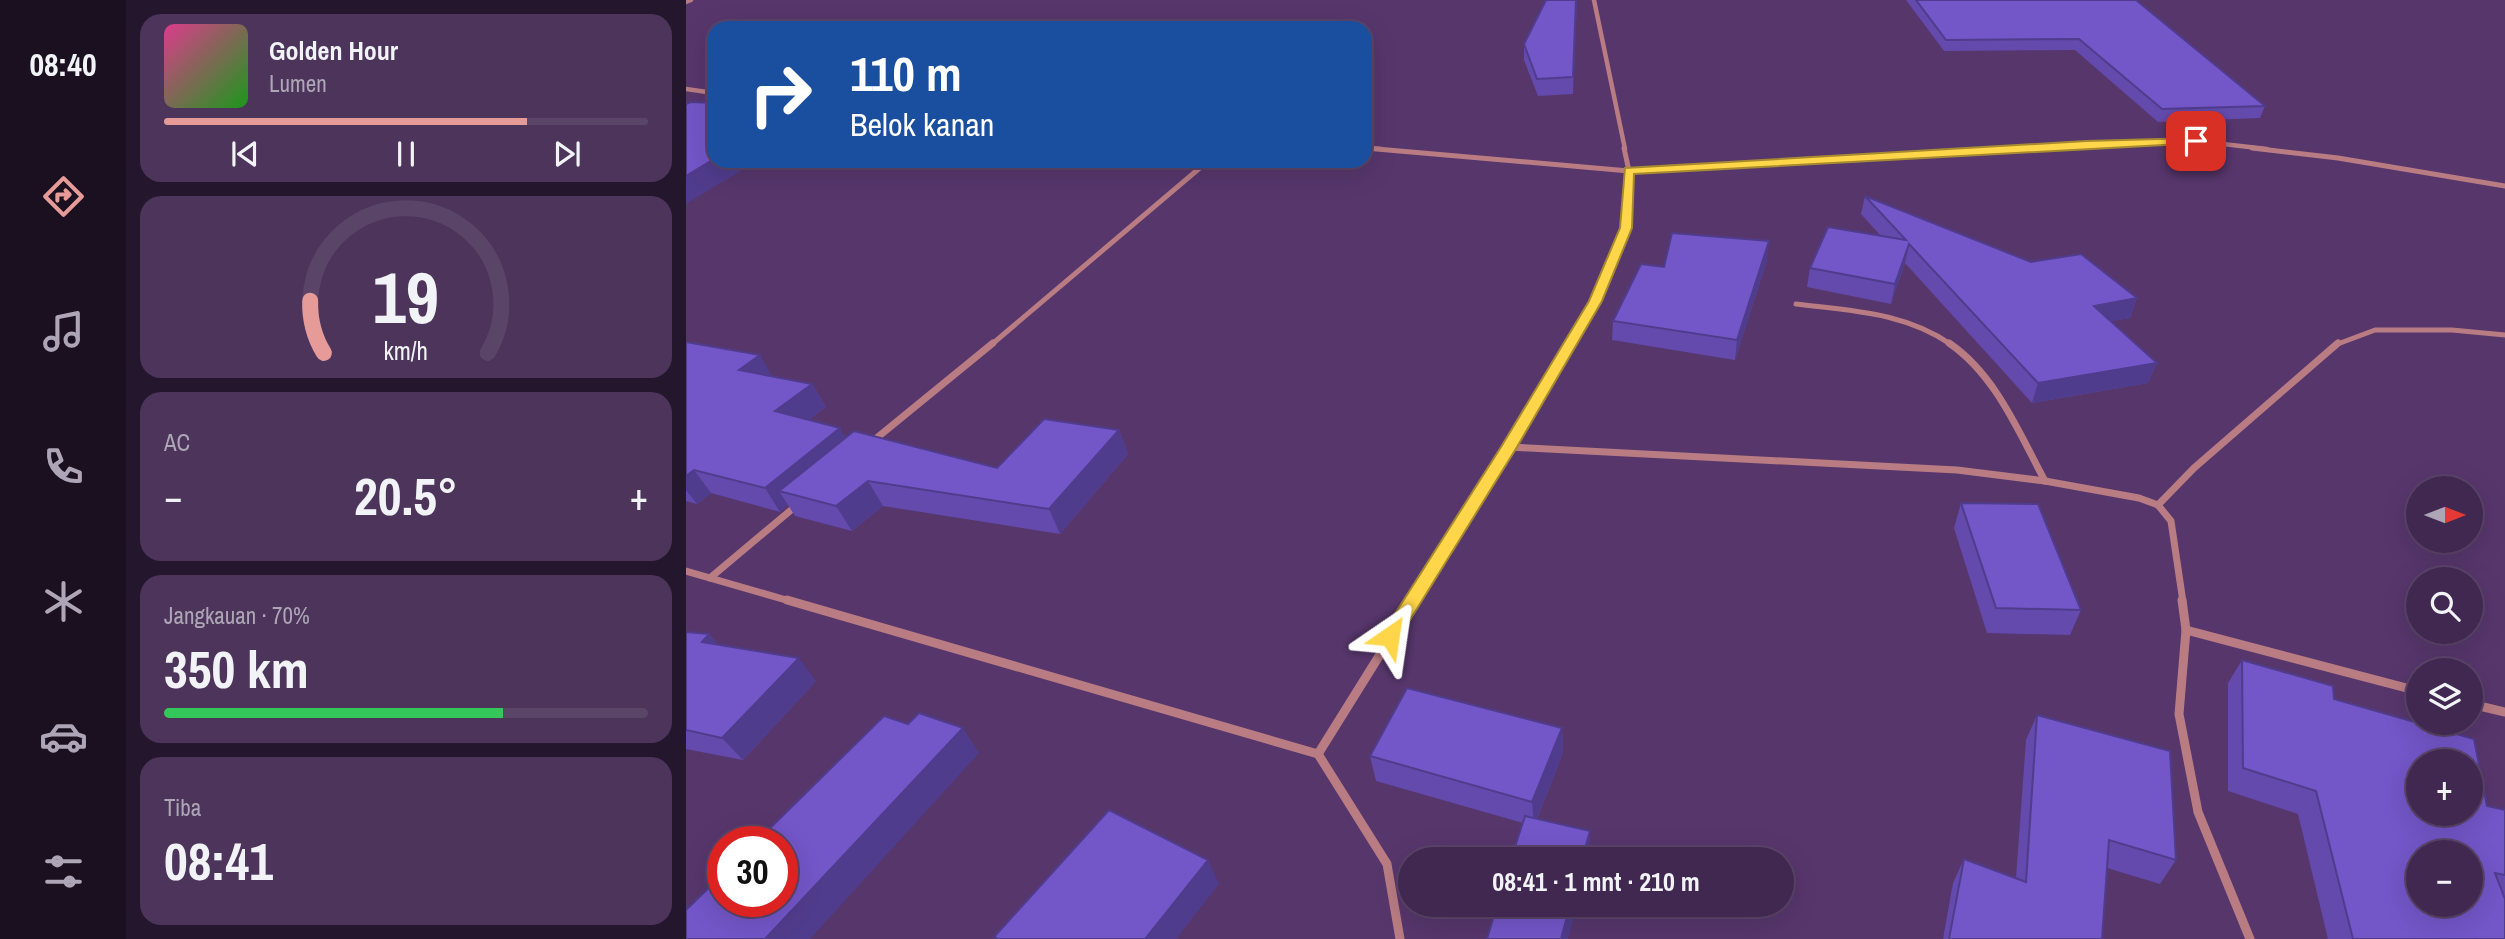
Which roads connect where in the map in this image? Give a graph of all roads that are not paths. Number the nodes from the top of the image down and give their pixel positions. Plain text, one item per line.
1 (1594, 0) edge
2 (686, 89) edge
3 (707, 92) edge
4 (1372, 149) edge
5 (1200, 168) edge
6 (1629, 171) junction
7 (2505, 186) edge
8 (1796, 304) dead end
9 (2505, 335) edge
10 (1509, 447) junction
11 (863, 450) edge
12 (2045, 481) junction
13 (802, 501) edge
14 (2158, 505) junction
15 (686, 571) edge
16 (710, 578) junction
17 (2186, 630) junction
18 (2406, 688) edge
19 (2483, 707) edge
20 (2505, 712) edge
21 (1318, 754) junction
22 (1400, 939) edge
23 (2250, 939) edge

1 - 6 street
2 - 3 street
4 - 6 street
5 - 11 street
6 - 7 street
6 - 10 street
8 - 12 street
9 - 14 street
10 - 12 street
10 - 21 street
12 - 14 street
13 - 16 street
14 - 17 street
15 - 16 street
16 - 21 street
17 - 18 street
17 - 23 street
19 - 20 street
21 - 22 street

